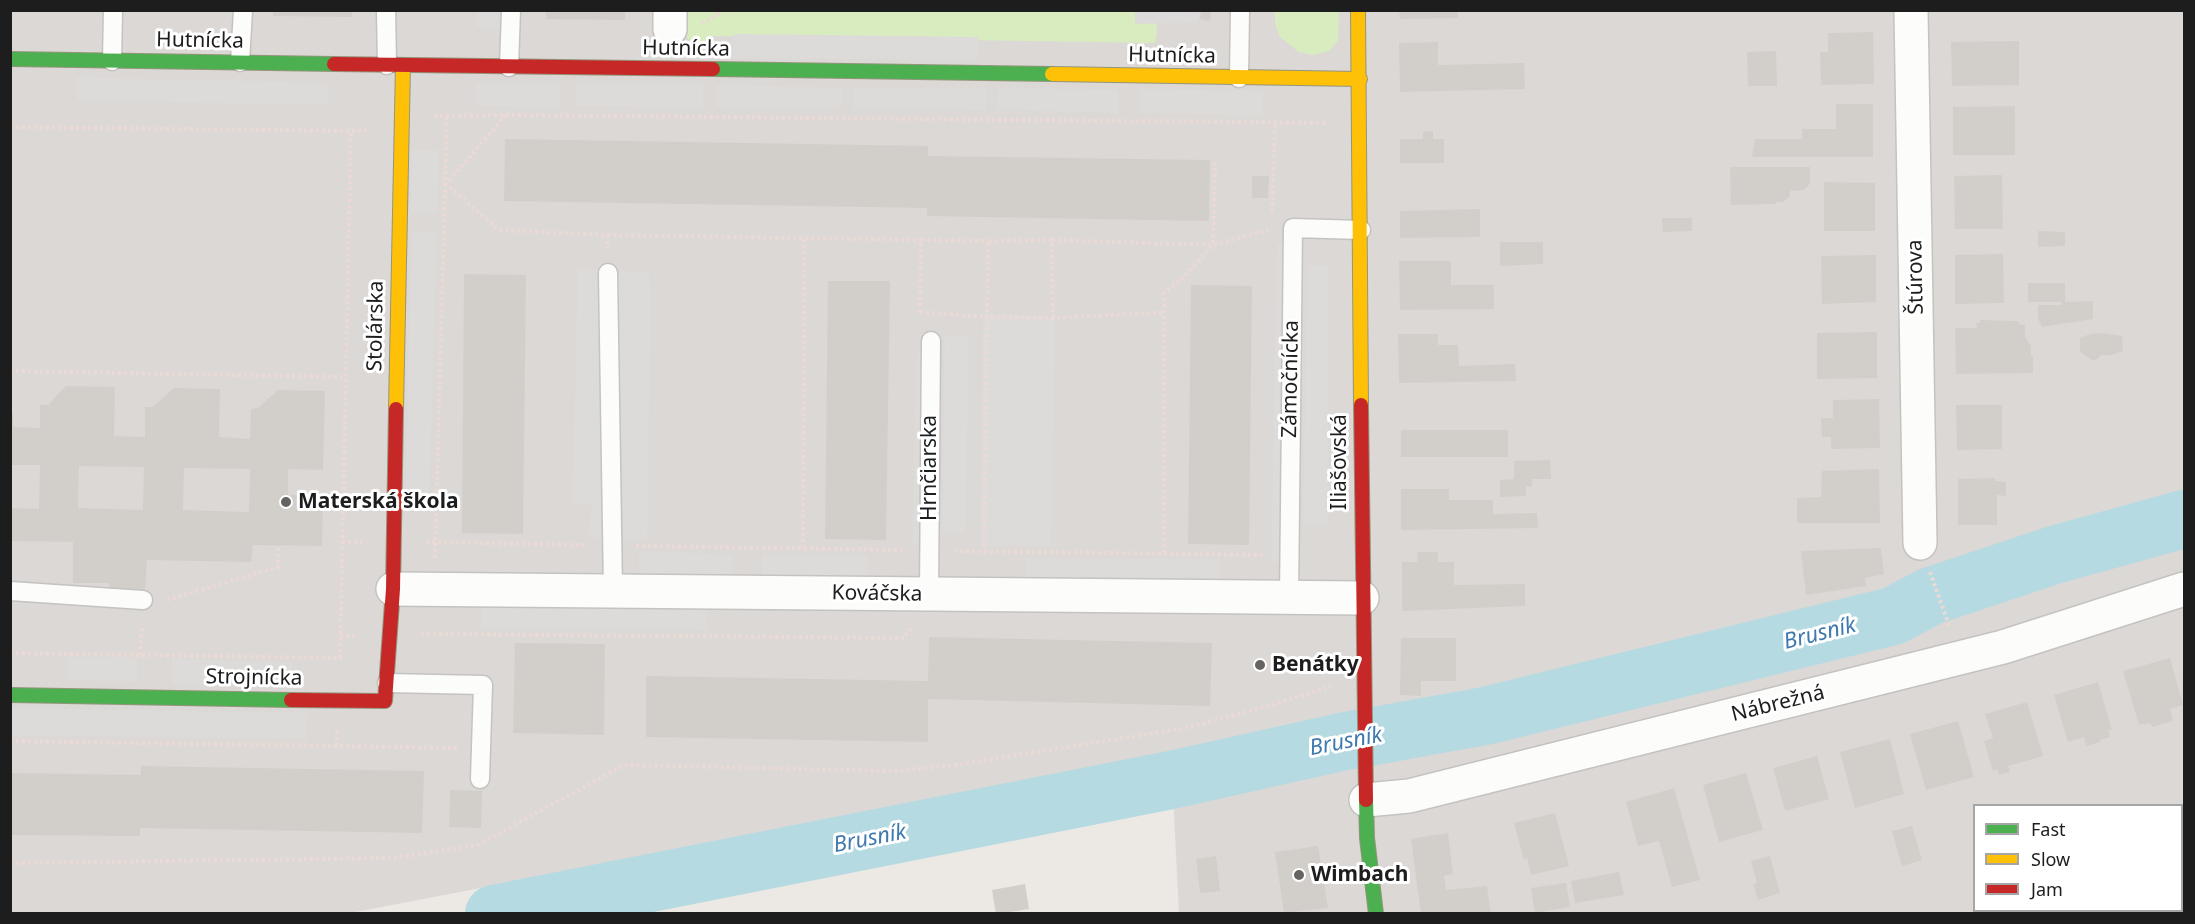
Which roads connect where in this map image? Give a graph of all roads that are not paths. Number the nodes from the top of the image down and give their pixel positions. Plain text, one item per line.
1 (113, 10) edge
2 (243, 10) edge
3 (386, 10) edge
4 (511, 10) edge
5 (1240, 10) edge
6 (1358, 10) edge
7 (1911, 10) edge
8 (10, 59) edge
9 (112, 61) junction
10 (240, 62) junction
11 (395, 65) junction
12 (509, 67) junction
13 (1239, 78) junction
14 (1360, 79) junction
15 (1361, 230) junction
16 (608, 273) dead end
17 (931, 341) dead end
18 (1920, 543) road end
19 (393, 589) junction
20 (2184, 590) edge
21 (10, 591) edge
22 (613, 591) junction
23 (929, 594) junction
24 (1289, 598) junction
25 (1362, 598) junction
26 (143, 600) road end
27 (387, 683) junction
28 (10, 695) edge
29 (480, 779) dead end
30 (1367, 790) junction
31 (1376, 914) edge

1 - 9 lane
2 - 10 lane
3 - 11 lane
4 - 12 lane
5 - 13 lane
6 - 14 street, Iliašovská
7 - 18 street, Štúrova
8 - 9 street, Hutnícka
9 - 10 street, Hutnícka
10 - 11 street, Hutnícka
11 - 12 street, Hutnícka
11 - 19 street, Stolárska
12 - 13 street, Hutnícka
13 - 14 street, Hutnícka
14 - 15 street, Iliašovská
15 - 24 lane, Zámočnícka
15 - 25 street, Iliašovská
16 - 22 lane
17 - 23 lane, Hrnčiarska
19 - 22 street, Kováčska
19 - 27 street
20 - 30 street, Nábrežná
21 - 26 lane
22 - 23 street, Kováčska
23 - 24 street, Kováčska
24 - 25 street, Kováčska
25 - 30 street, Iliašovská
27 - 28 street, Strojnícka
27 - 29 lane
30 - 31 street, Iliašovská

